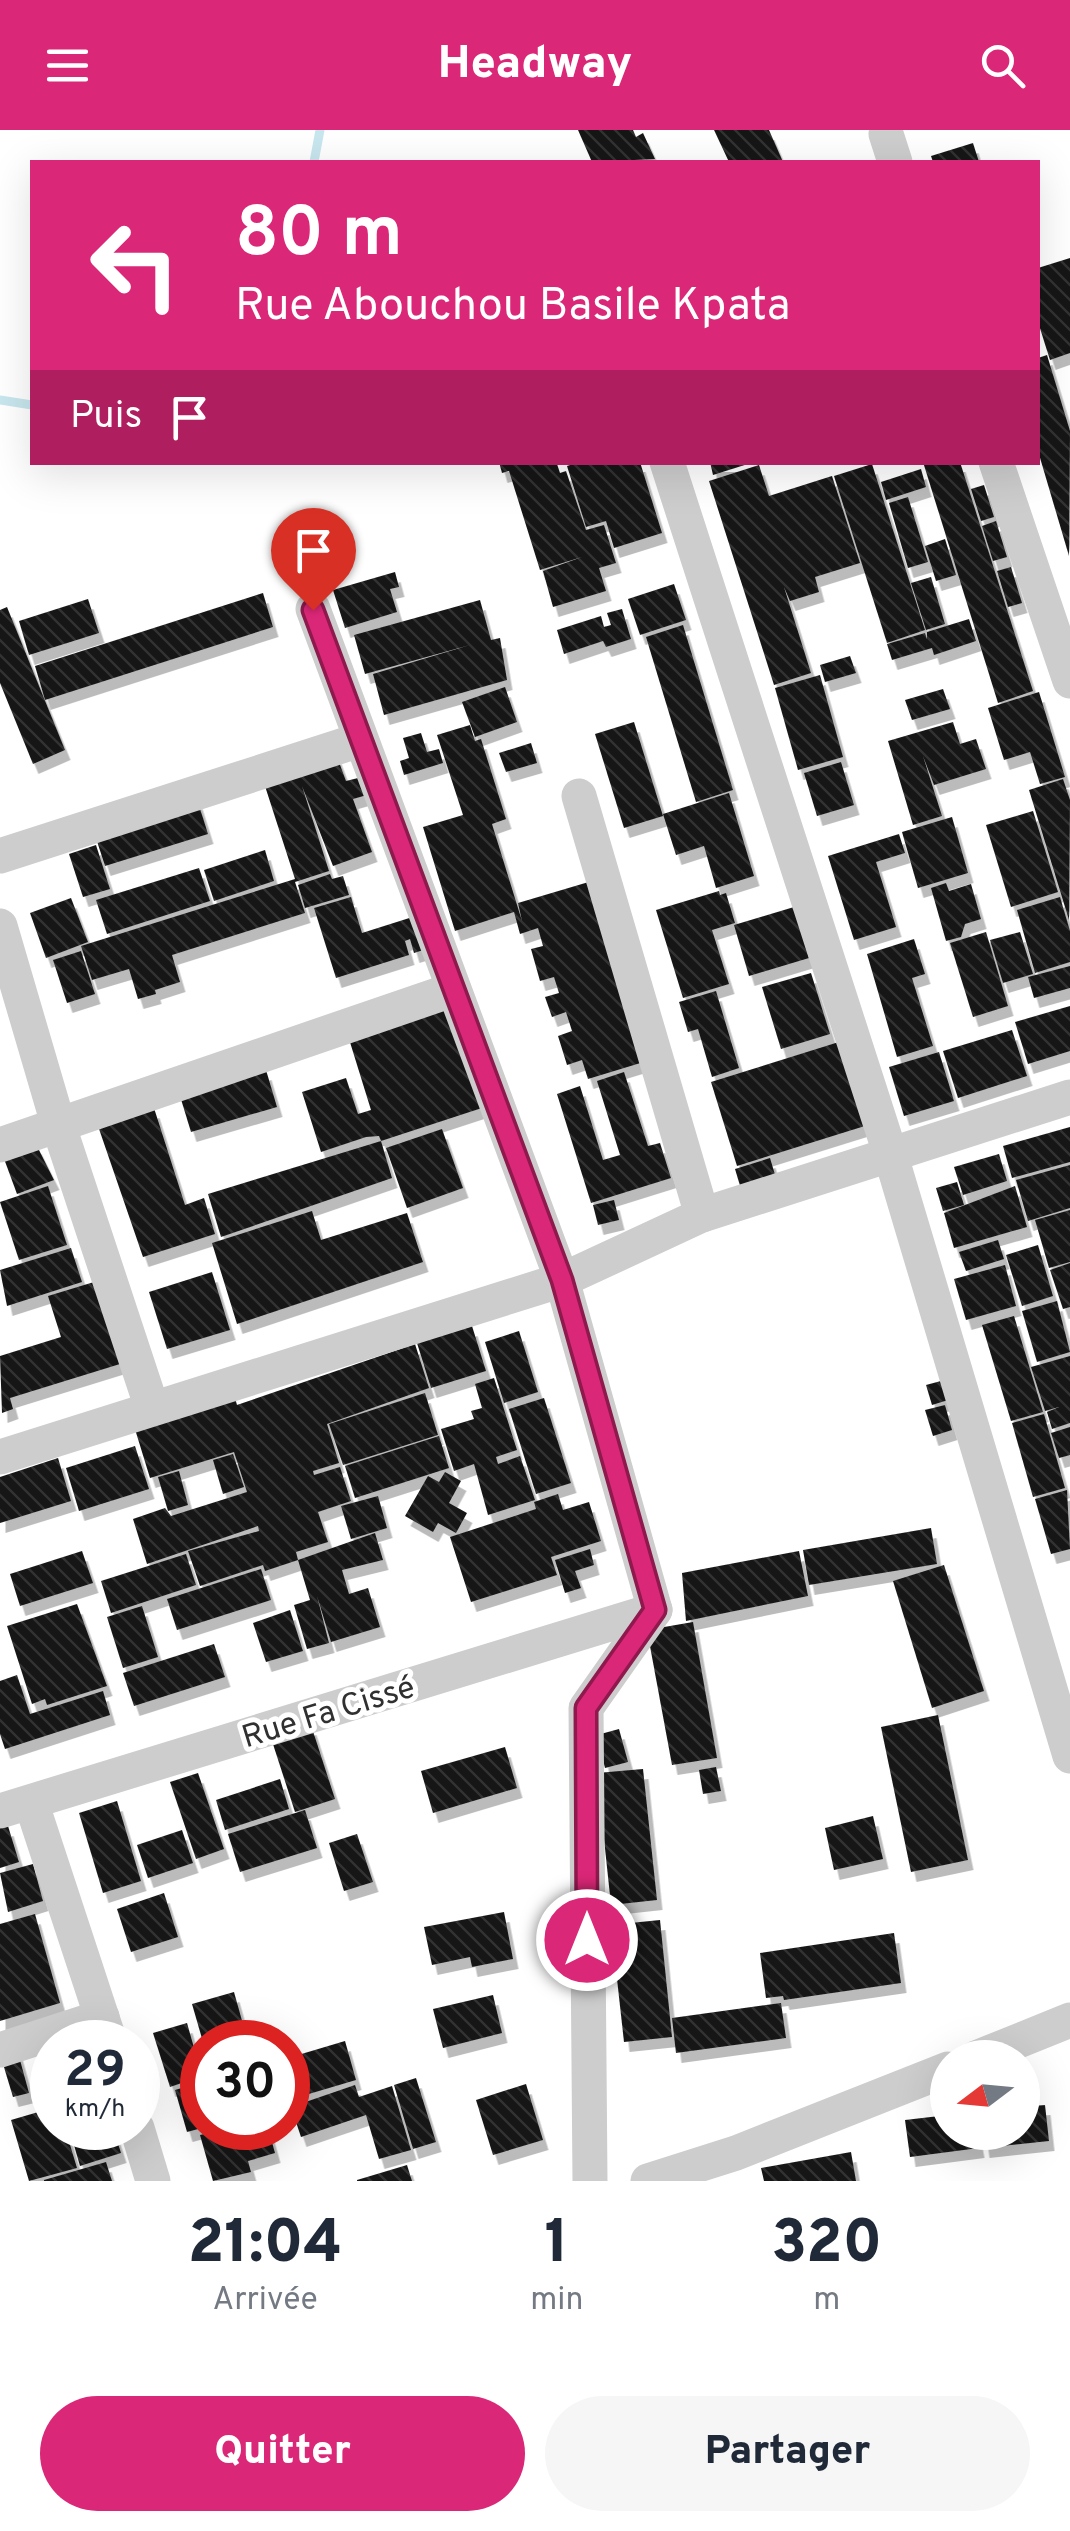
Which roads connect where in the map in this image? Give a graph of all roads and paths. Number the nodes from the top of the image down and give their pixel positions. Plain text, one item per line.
1 (668, 465) edge
2 (997, 465) edge
3 (313, 610) dead end
4 (1070, 682) edge
5 (360, 740) junction
6 (579, 796) dead end
7 (0, 856) edge
8 (0, 926) edge
9 (452, 990) junction
10 (1070, 1097) edge
11 (59, 1127) junction
12 (0, 1145) edge
13 (890, 1153) junction
14 (702, 1215) junction
15 (562, 1280) junction
16 (152, 1408) junction
17 (0, 1456) edge
18 (655, 1610) junction
19 (1056, 1651) edge
20 (1070, 1756) edge
21 (15, 1807) edge
22 (102, 2020) edge
23 (1070, 2020) edge
24 (1021, 2040) edge
25 (30, 2044) edge
26 (0, 2050) edge
27 (930, 2076) edge
28 (143, 2150) edge
29 (153, 2181) edge
30 (590, 2181) edge
31 (648, 2181) edge

1 - 13 street
2 - 4 street
3 - 5 street
5 - 7 street
5 - 9 street
6 - 14 street
8 - 11 street
9 - 11 street
9 - 15 street
10 - 13 street
11 - 12 street
11 - 16 street
13 - 14 street
13 - 19 street
14 - 15 street
15 - 16 street
15 - 18 street
16 - 17 street
18 - 21 street, Rue Fa Cissé
18 - 30 street
19 - 20 street
21 - 22 street
23 - 24 street
25 - 26 street
27 - 31 street
28 - 29 street

